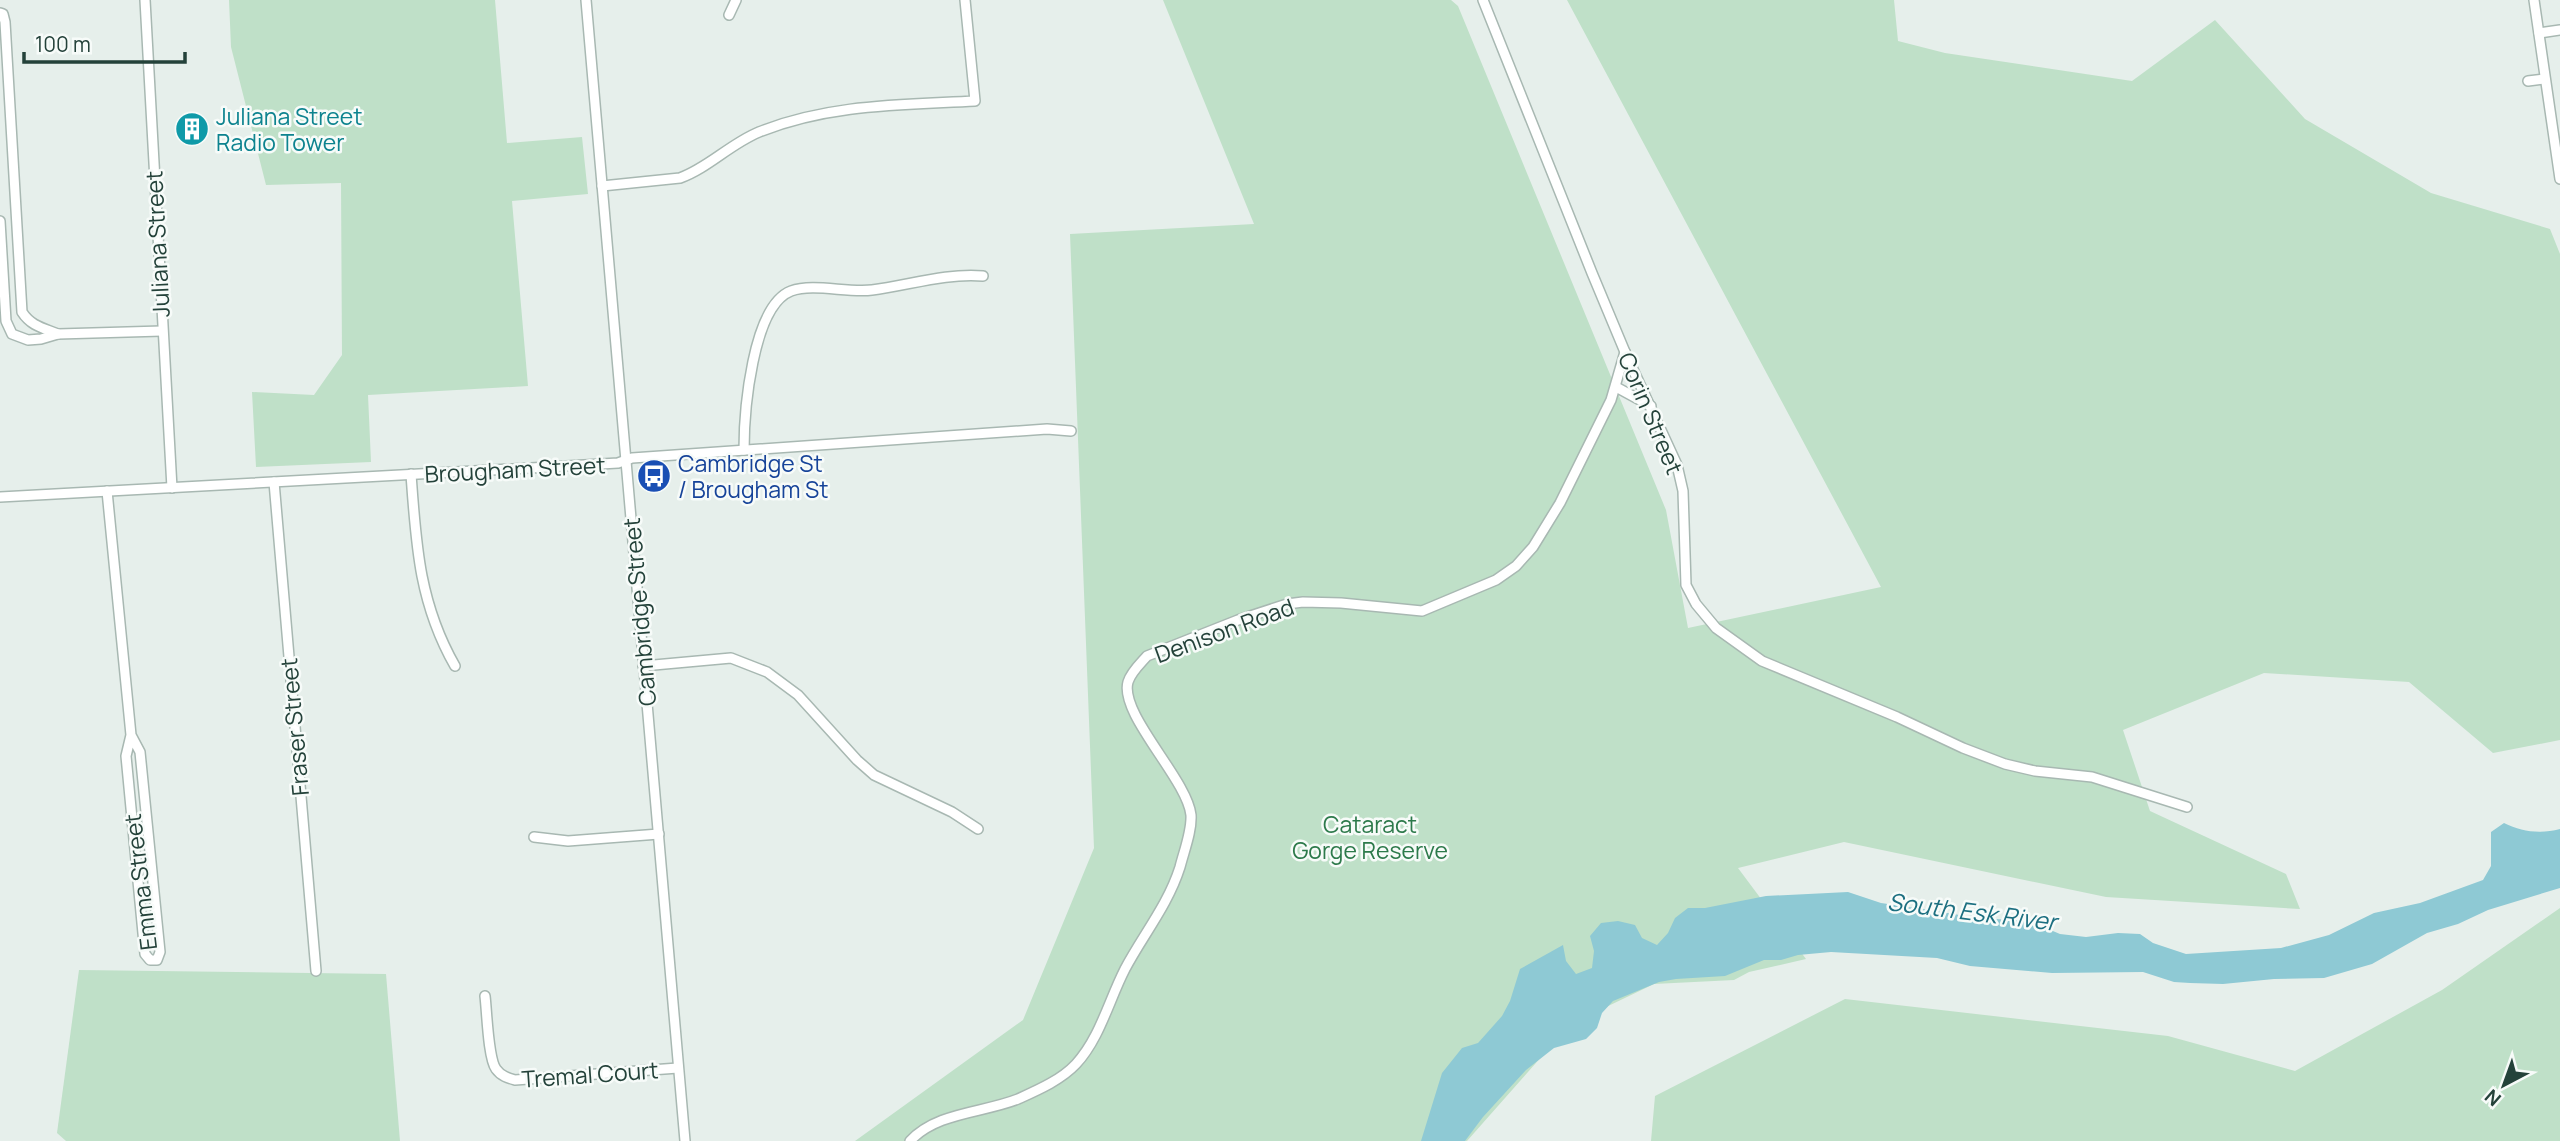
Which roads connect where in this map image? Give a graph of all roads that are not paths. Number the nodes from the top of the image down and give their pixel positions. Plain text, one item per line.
1 (145, 0) edge
2 (586, 0) edge
3 (736, 0) edge
4 (965, 0) edge
5 (1483, 0) edge
6 (2534, 0) edge
7 (0, 13) edge
8 (729, 15) dead end
9 (2560, 30) edge
10 (2539, 33) junction
11 (2544, 79) junction
12 (2528, 82) dead end
13 (2560, 180) edge
14 (602, 186) junction
15 (0, 221) edge
16 (983, 276) dead end
17 (162, 331) junction
18 (58, 334) junction
19 (1625, 352) junction
20 (1616, 387) junction
21 (1651, 406) junction
22 (1071, 431) dead end
23 (744, 450) junction
24 (625, 460) junction
25 (411, 474) junction
26 (274, 482) junction
27 (172, 488) junction
28 (107, 491) junction
29 (0, 497) edge
30 (454, 666) dead end
31 (643, 666) junction
32 (131, 735) junction
33 (2187, 807) dead end
34 (978, 829) dead end
35 (659, 834) junction
36 (534, 837) dead end
37 (316, 971) dead end
38 (485, 996) dead end
39 (678, 1068) junction
40 (685, 1141) edge
41 (910, 1141) edge

1 - 17 street, Juliana Street
2 - 14 street, Cambridge Street
3 - 8 street
4 - 14 street
5 - 19 street, Corin Street
6 - 10 street
7 - 18 street
9 - 10 street
10 - 11 street
11 - 12 street
11 - 13 street
14 - 24 street, Cambridge Street
15 - 18 street
16 - 23 street
17 - 18 street
17 - 27 street, Juliana Street
19 - 20 street, Denison Road
19 - 21 street, Corin Street
20 - 21 street
20 - 41 street, Denison Road
21 - 33 street, Corin Street
22 - 23 street, Brougham Street
23 - 24 street, Brougham Street
24 - 25 street, Brougham Street
24 - 31 street, Cambridge Street
25 - 26 street, Brougham Street
25 - 30 street
26 - 27 street, Brougham Street
26 - 37 street, Fraser Street
27 - 28 street, Brougham Street
28 - 29 street, Brougham Street
28 - 32 street, Emma Street
31 - 34 street
31 - 35 street, Cambridge Street
32 - 32 street, Emma Street
35 - 36 street
35 - 39 street, Cambridge Street
38 - 39 street, Tremal Court
39 - 40 street, Cambridge Street

